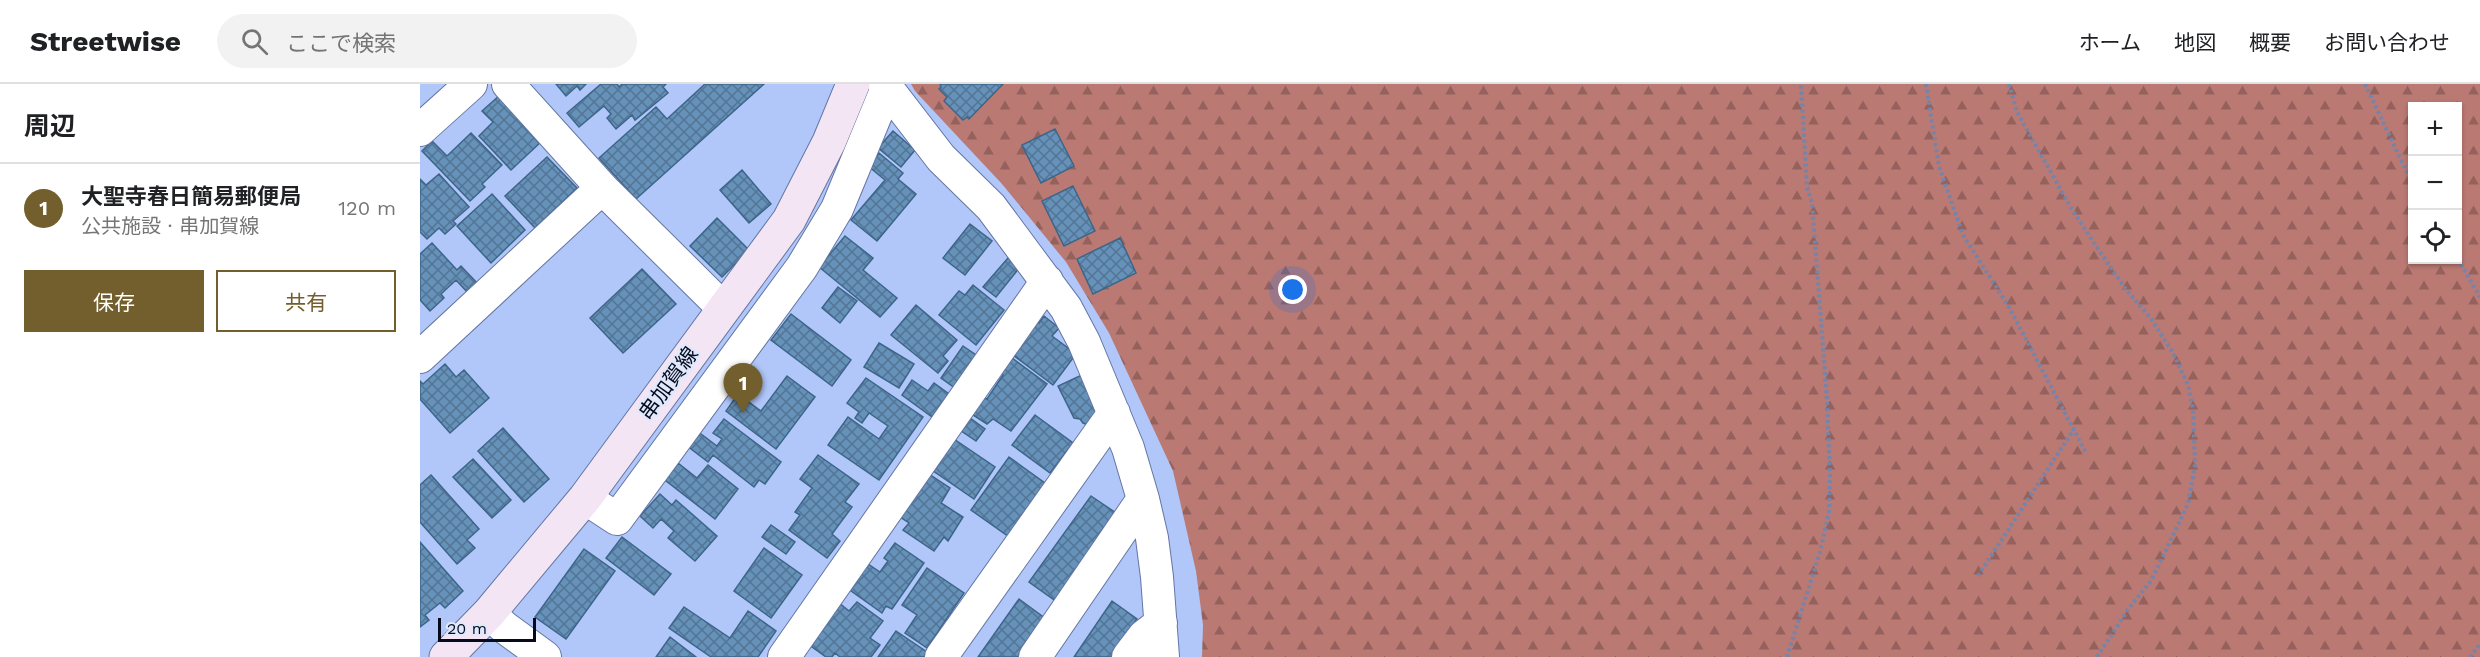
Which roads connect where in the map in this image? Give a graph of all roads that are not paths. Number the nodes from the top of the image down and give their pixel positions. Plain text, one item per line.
1 (471, 84) edge
2 (508, 84) edge
3 (848, 86) edge
4 (886, 86) edge
5 (420, 130) edge
6 (602, 188) junction
7 (1047, 281) junction
8 (723, 308) junction
9 (420, 357) edge
10 (1114, 413) junction
11 (585, 498) junction
12 (1143, 499) junction
13 (489, 614) junction
14 (1161, 623) junction
15 (446, 657) edge
16 (545, 657) edge
17 (784, 657) edge
18 (941, 657) edge
19 (1035, 657) edge
20 (1128, 657) edge
21 (1163, 657) edge

1 - 5 street
2 - 6 street
3 - 8 main road, 串加賀線
4 - 7 street
4 - 11 street
6 - 8 street
6 - 9 street
7 - 10 street
7 - 17 street
8 - 11 main road, 串加賀線
10 - 12 street
10 - 18 street
11 - 13 main road, 串加賀線
12 - 14 street
12 - 19 street
13 - 15 main road, 串加賀線
13 - 16 street
14 - 20 street
14 - 21 street

